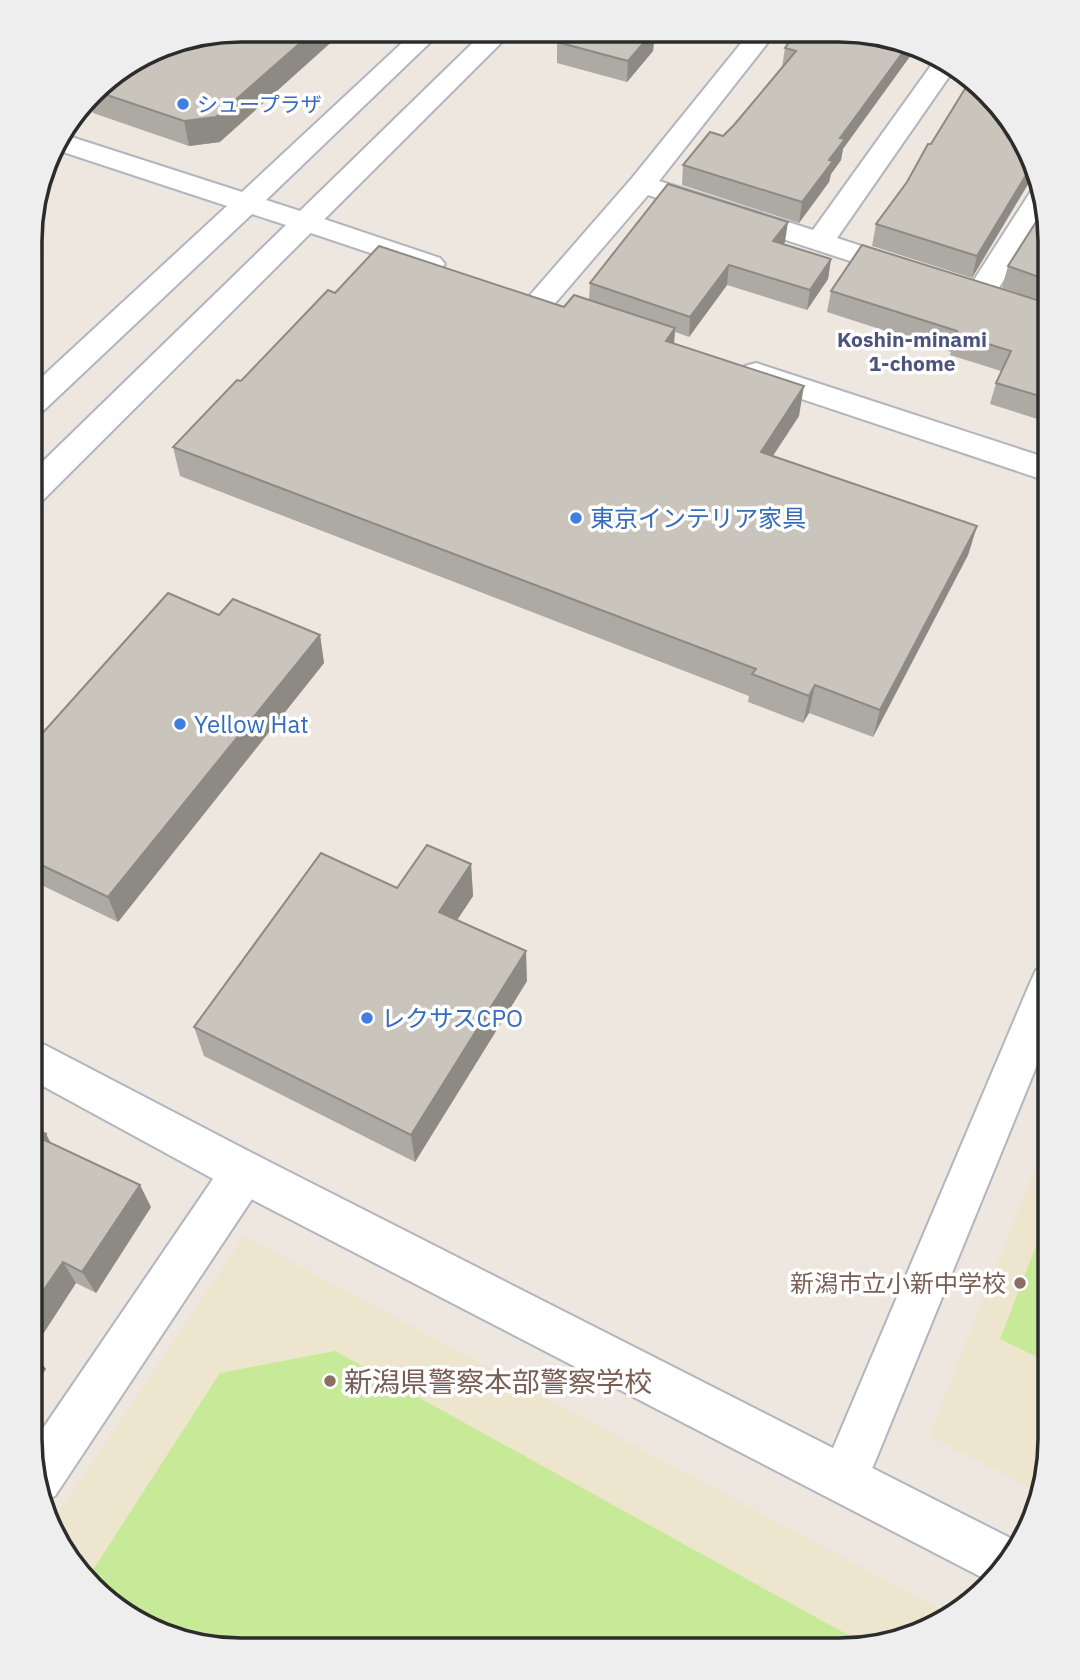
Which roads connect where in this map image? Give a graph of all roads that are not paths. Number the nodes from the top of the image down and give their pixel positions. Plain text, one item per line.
1 (417, 42) edge
2 (488, 42) edge
3 (756, 42) edge
4 (940, 71) edge
5 (67, 146) edge
6 (642, 184) junction
7 (245, 204) junction
8 (1035, 205) edge
9 (306, 222) junction
10 (820, 242) junction
11 (463, 275) edge
12 (541, 301) edge
13 (724, 362) edge
14 (42, 395) edge
15 (1038, 467) edge
16 (42, 481) edge
17 (1038, 1012) edge
18 (42, 1064) edge
19 (244, 1171) junction
20 (45, 1469) edge
21 (844, 1479) junction
22 (998, 1559) edge

1 - 7 street
2 - 9 street
3 - 6 street
4 - 10 street
5 - 7 street
6 - 10 street
6 - 12 street
7 - 9 street
7 - 14 street
8 - 10 street
9 - 11 street
9 - 16 street
13 - 15 street
17 - 21 street
18 - 19 street
19 - 20 street
19 - 21 street
21 - 22 street

